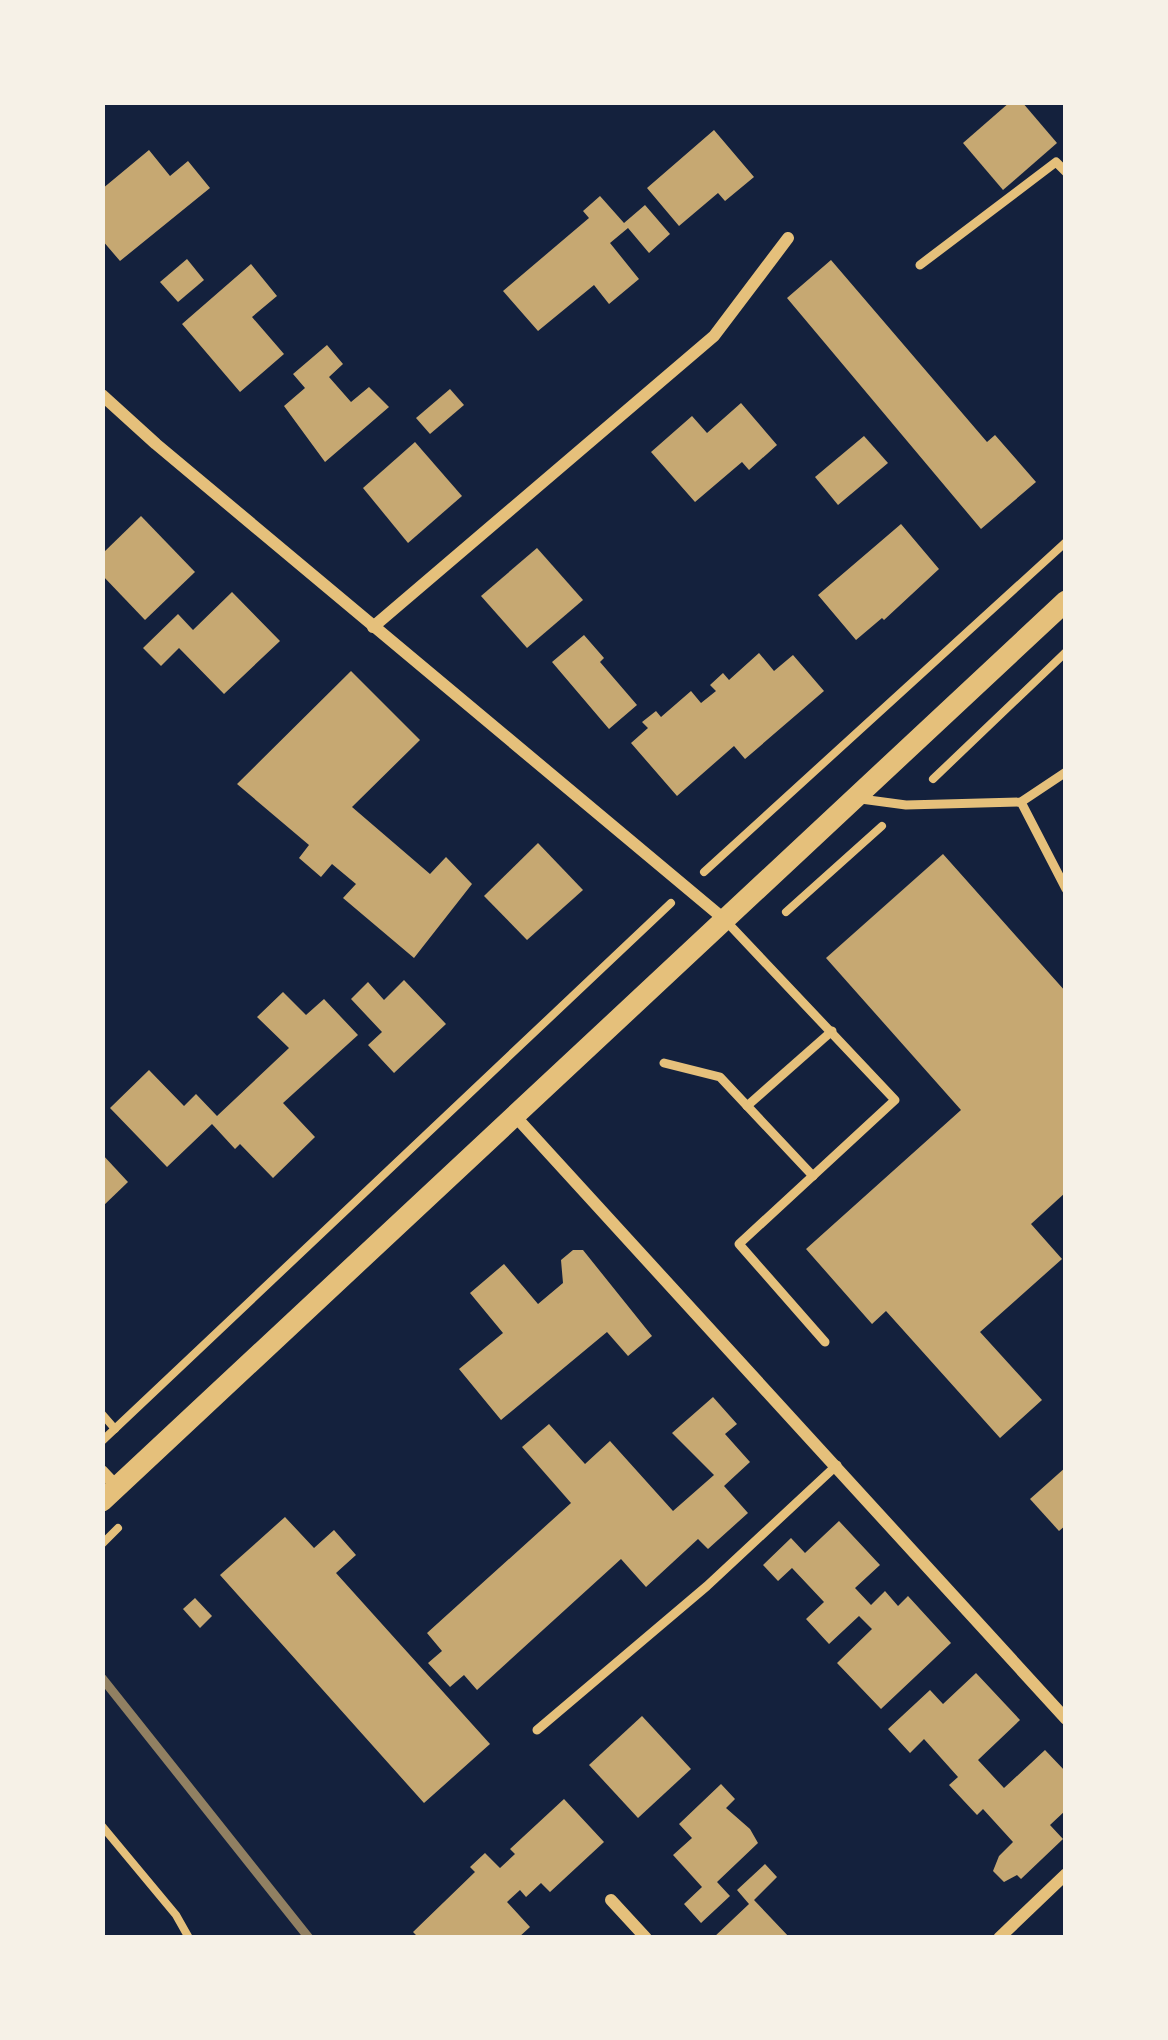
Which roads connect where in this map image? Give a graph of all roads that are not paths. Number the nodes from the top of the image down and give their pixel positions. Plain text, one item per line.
1 (1066, 172) edge
2 (788, 238) dead end
3 (920, 265) dead end
4 (102, 394) edge
5 (1066, 602) edge
6 (373, 627) junction
7 (1066, 772) edge
8 (855, 798) junction
9 (1021, 802) junction
10 (1066, 889) edge
11 (724, 919) junction
12 (832, 1031) junction
13 (664, 1063) dead end
14 (747, 1106) junction
15 (514, 1115) junction
16 (813, 1176) junction
17 (825, 1342) dead end
18 (837, 1465) junction
19 (107, 1486) edge
20 (1066, 1719) edge
21 (537, 1730) dead end
22 (1066, 1874) edge
23 (611, 1900) dead end
24 (646, 1938) edge
25 (999, 1938) edge

1 - 3 lane
2 - 6 street
4 - 6 street
5 - 8 street
6 - 11 street
7 - 9 lane
8 - 9 lane
8 - 11 street
9 - 10 lane
11 - 12 lane
11 - 15 street
12 - 14 lane
12 - 16 lane
13 - 14 lane
14 - 16 lane
15 - 18 street
15 - 19 street
16 - 17 lane
18 - 20 street
18 - 21 lane
22 - 25 street
23 - 24 street

